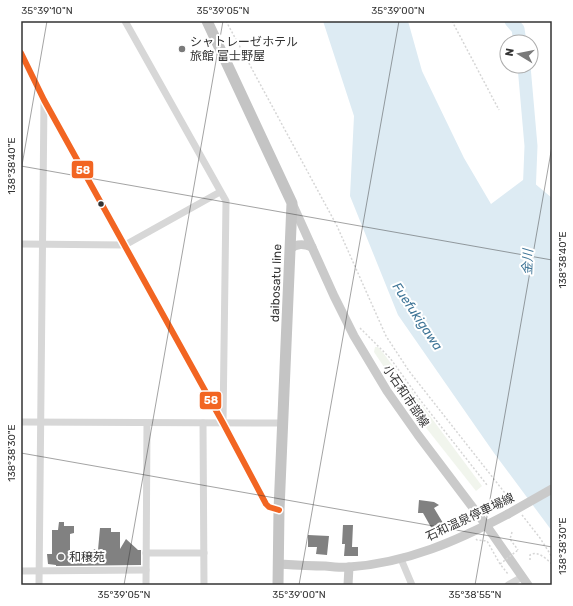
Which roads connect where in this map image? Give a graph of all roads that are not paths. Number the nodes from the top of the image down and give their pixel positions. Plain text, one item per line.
1 (125, 21) edge
2 (207, 21) edge
3 (21, 53) edge
4 (44, 100) junction
5 (220, 192) junction
6 (292, 203) junction
7 (21, 244) edge
8 (42, 244) junction
9 (125, 245) junction
10 (312, 247) junction
11 (290, 249) junction
12 (21, 422) edge
13 (41, 423) junction
14 (147, 423) junction
15 (203, 423) junction
16 (223, 423) junction
17 (283, 423) junction
18 (552, 489) edge
19 (279, 510) junction
20 (486, 526) junction
21 (204, 553) junction
22 (146, 554) junction
23 (401, 559) junction
24 (279, 564) junction
25 (349, 567) junction
26 (146, 570) junction
27 (21, 571) edge
28 (40, 571) junction
29 (522, 577) junction
30 (40, 585) edge
31 (146, 585) edge
32 (204, 585) edge
33 (278, 585) edge
34 (348, 585) edge
35 (412, 585) edge
36 (508, 585) edge
37 (528, 585) edge

1 - 5 street
2 - 6 highway, daibosatu line
3 - 4 street
4 - 8 street
4 - 9 street
5 - 9 street
5 - 16 street
6 - 10 main road, 小石和市部線
6 - 11 highway, daibosatu line
7 - 8 street
8 - 9 street
8 - 13 street
9 - 16 street
10 - 11 main road
10 - 20 main road, 小石和市部線
11 - 17 highway, daibosatu line
12 - 13 street
13 - 14 street
13 - 28 street
14 - 15 street
14 - 22 street
15 - 16 street
15 - 21 street
16 - 17 street
16 - 19 street
17 - 19 highway, daibosatu line
18 - 20 main road, 石和温泉停車場線, bridge
19 - 24 highway, daibosatu line
20 - 23 main road, 石和温泉停車場線
20 - 29 main road, 小石和市部線
21 - 22 street
21 - 32 street
22 - 26 street
23 - 25 main road, 石和温泉停車場線
23 - 35 street
24 - 25 main road, 石和温泉停車場線
24 - 33 highway, daibosatu line
25 - 34 main road
26 - 28 street
26 - 31 street
27 - 28 street
28 - 30 street
29 - 36 street
29 - 37 main road, 小石和市部線

